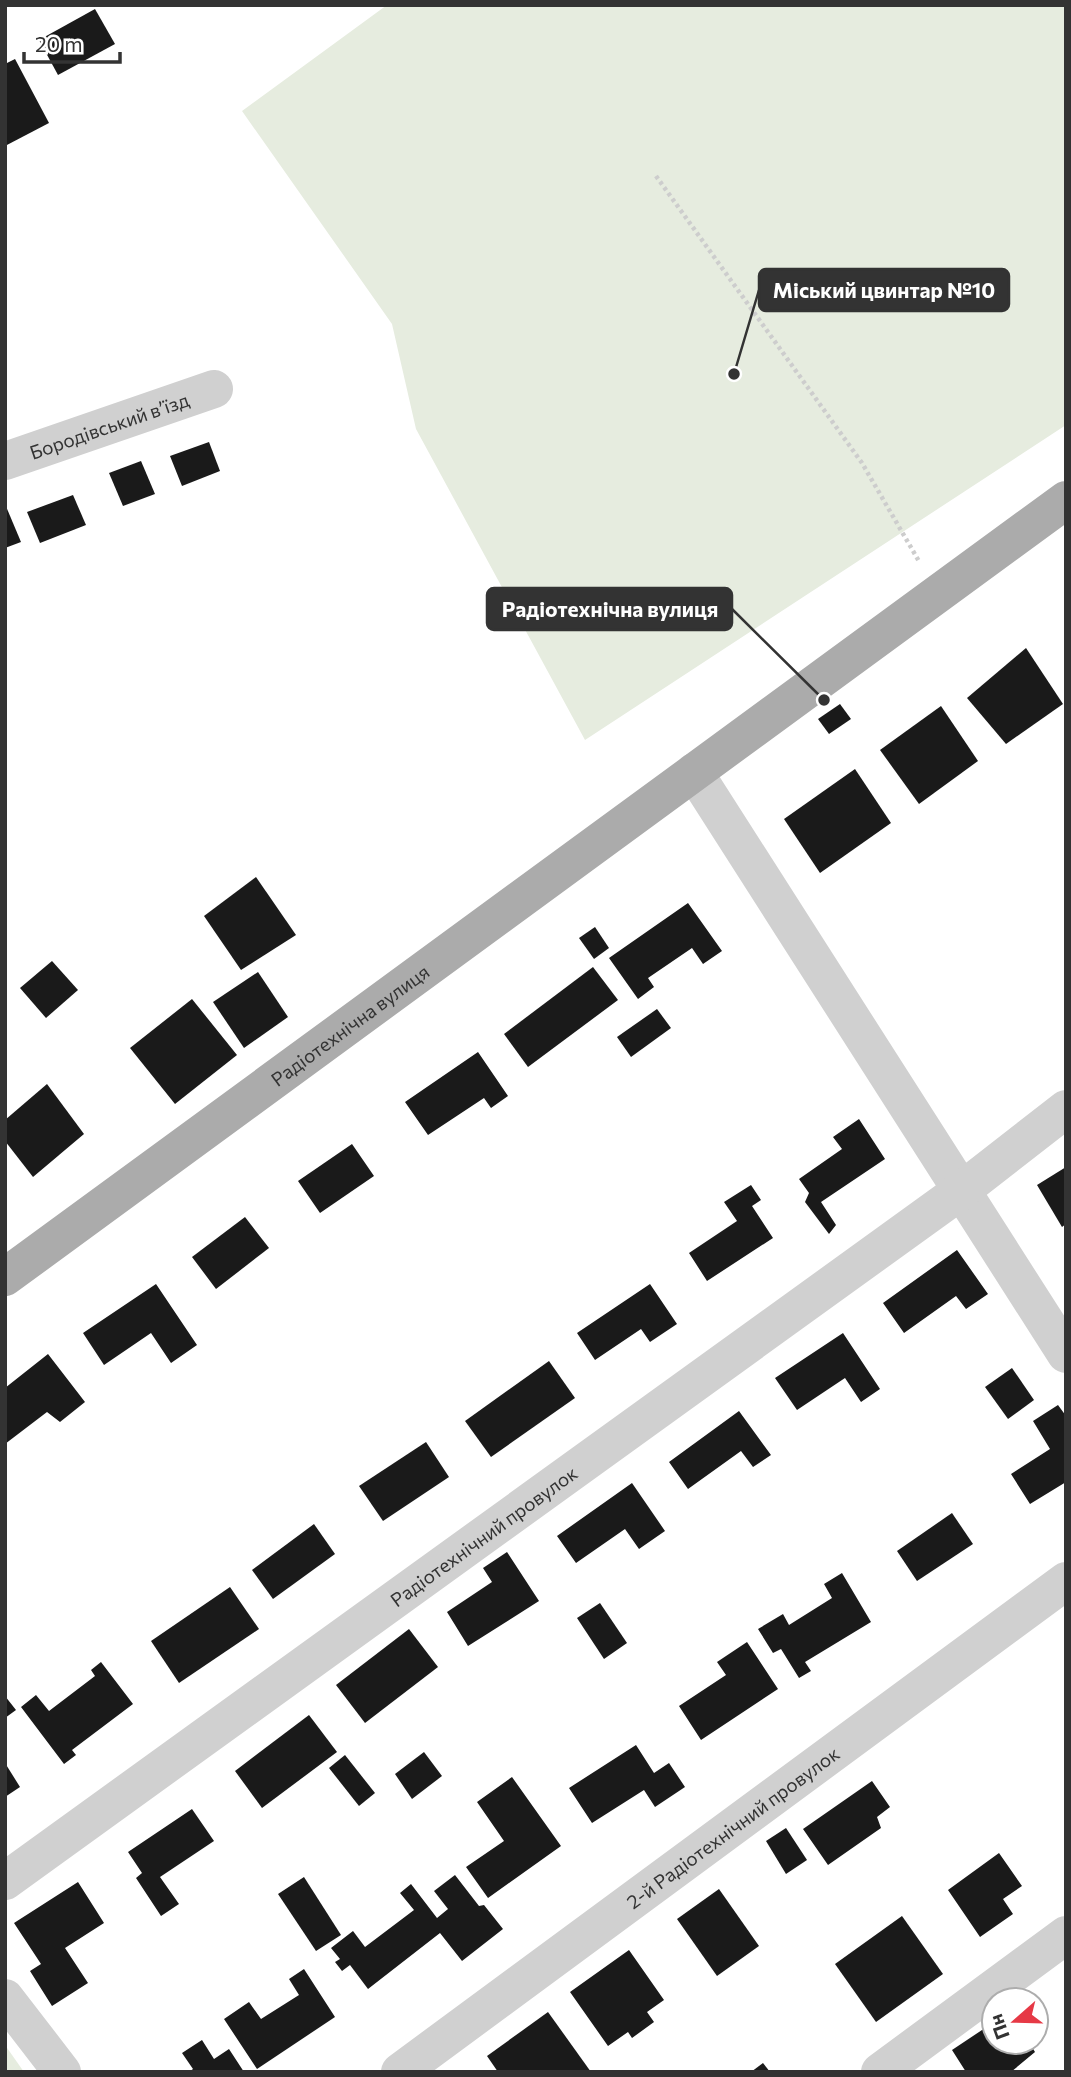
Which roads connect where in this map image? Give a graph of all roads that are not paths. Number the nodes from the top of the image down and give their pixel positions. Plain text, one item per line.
1 (214, 388) dead end
2 (5, 461) edge
3 (1066, 500) edge
4 (694, 772) junction
5 (1066, 1109) edge
6 (962, 1190) junction
7 (5, 1277) edge
8 (1066, 1354) edge
9 (1066, 1581) edge
10 (5, 1881) edge
11 (1066, 1935) edge
12 (5, 1998) edge
13 (62, 2072) edge
14 (400, 2072) edge
15 (880, 2072) edge

1 - 2 street, Бородівський в’їзд
3 - 4 main road, Радіотехнічна вулиця
4 - 6 street
4 - 7 main road, Радіотехнічна вулиця
5 - 6 street, Радіотехнічний провулок
6 - 8 street
6 - 10 street, Радіотехнічний провулок
9 - 14 street, 2-й Радіотехнічний провулок
11 - 15 street
12 - 13 street

